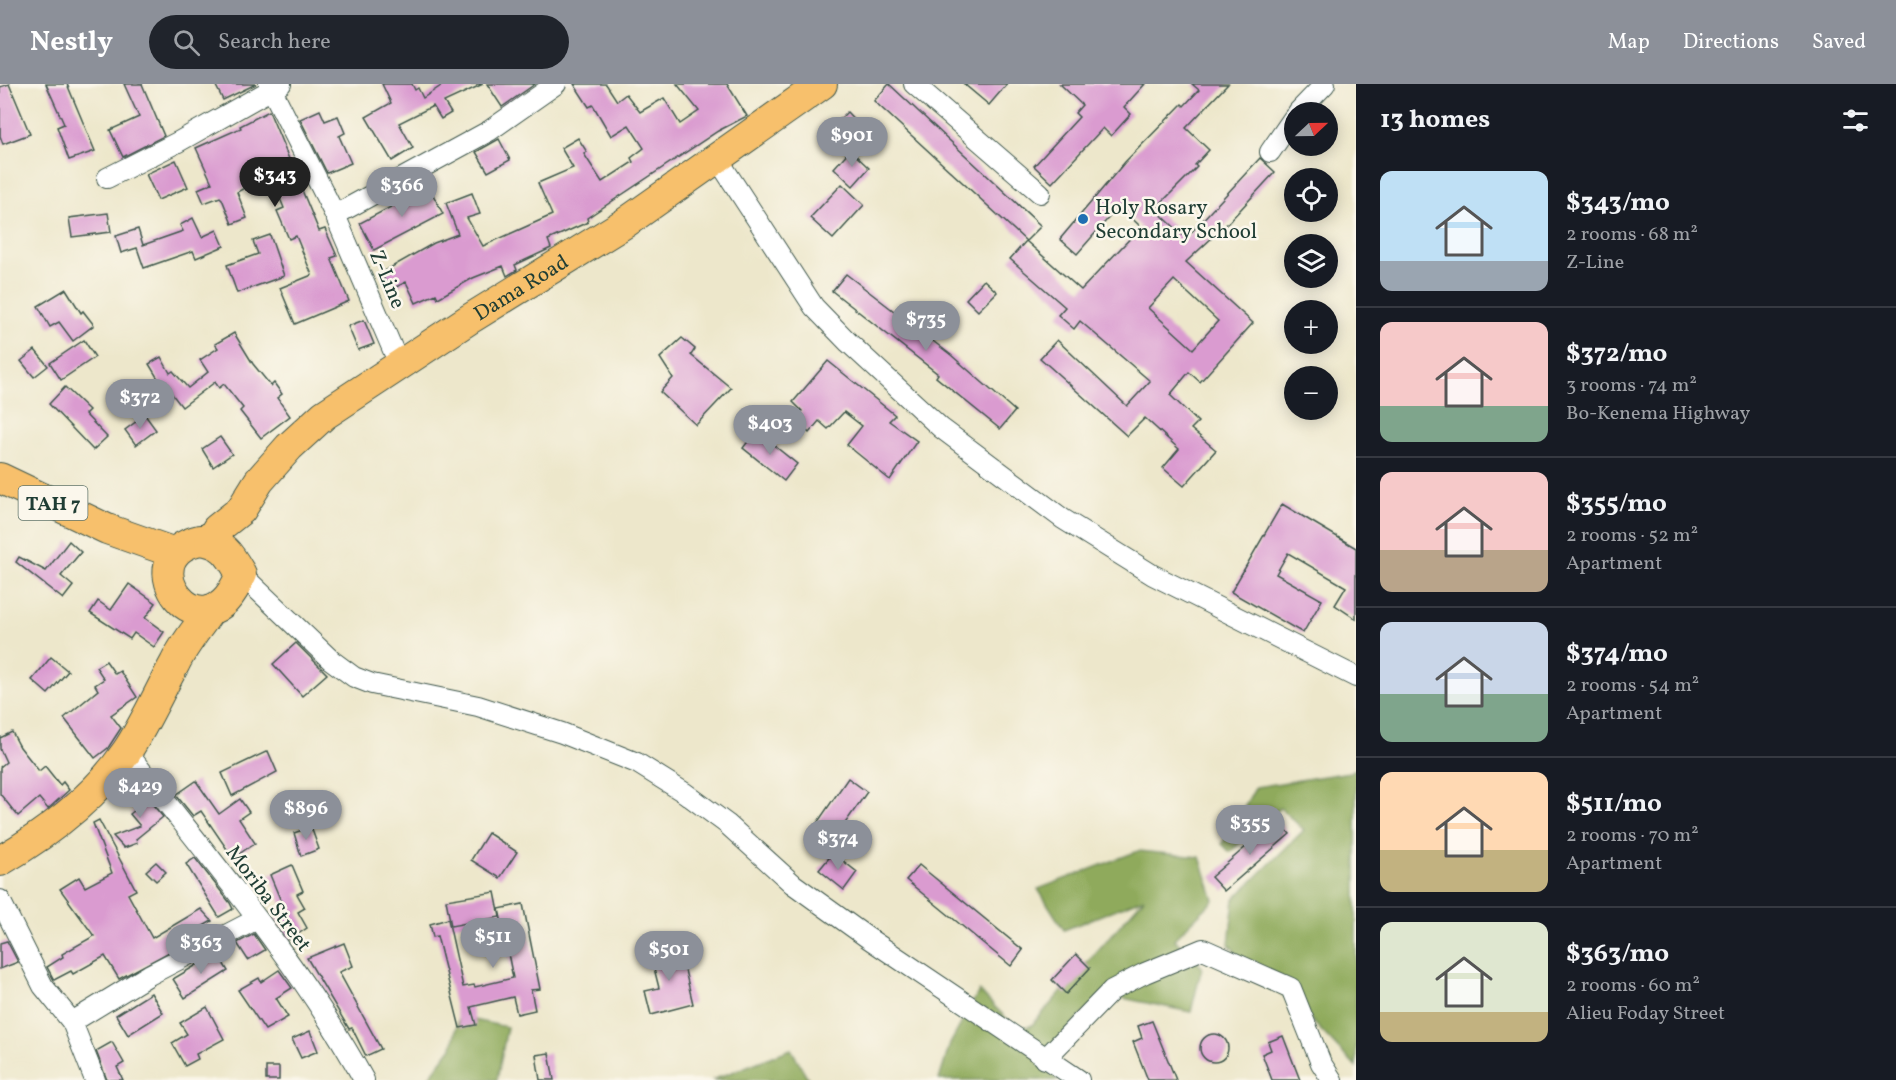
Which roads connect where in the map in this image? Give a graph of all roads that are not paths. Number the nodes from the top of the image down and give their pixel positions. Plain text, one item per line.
1 (556, 84) edge
2 (822, 84) edge
3 (914, 84) edge
4 (1325, 84) edge
5 (274, 86) edge
6 (1308, 102) edge
7 (1284, 132) edge
8 (1270, 152) dead end
9 (717, 158) junction
10 (107, 178) dead end
11 (1040, 192) dead end
12 (335, 215) junction
13 (399, 364) junction
14 (0, 478) edge
15 (227, 557) junction
16 (172, 562) junction
17 (196, 607) junction
18 (1356, 677) edge
19 (126, 751) junction
20 (0, 861) edge
21 (0, 900) edge
22 (257, 919) junction
23 (72, 1022) junction
24 (1045, 1059) junction
25 (95, 1080) edge
26 (364, 1080) edge
27 (1079, 1080) edge
28 (1332, 1080) edge

1 - 12 street
2 - 9 highway, Dama Road
3 - 11 street
4 - 6 street
5 - 10 street
5 - 12 street, Z-Line
7 - 8 street
9 - 13 highway, Dama Road
9 - 18 street
12 - 13 street, Z-Line
13 - 15 highway, Dama Road
14 - 16 highway, TAH 7
15 - 16 highway
15 - 17 highway
15 - 24 street
16 - 17 highway
17 - 19 highway
19 - 20 highway
19 - 22 street, Moriba Street
21 - 23 street
22 - 23 street
22 - 26 street, Moriba Street
23 - 25 street
24 - 27 street
24 - 28 street

